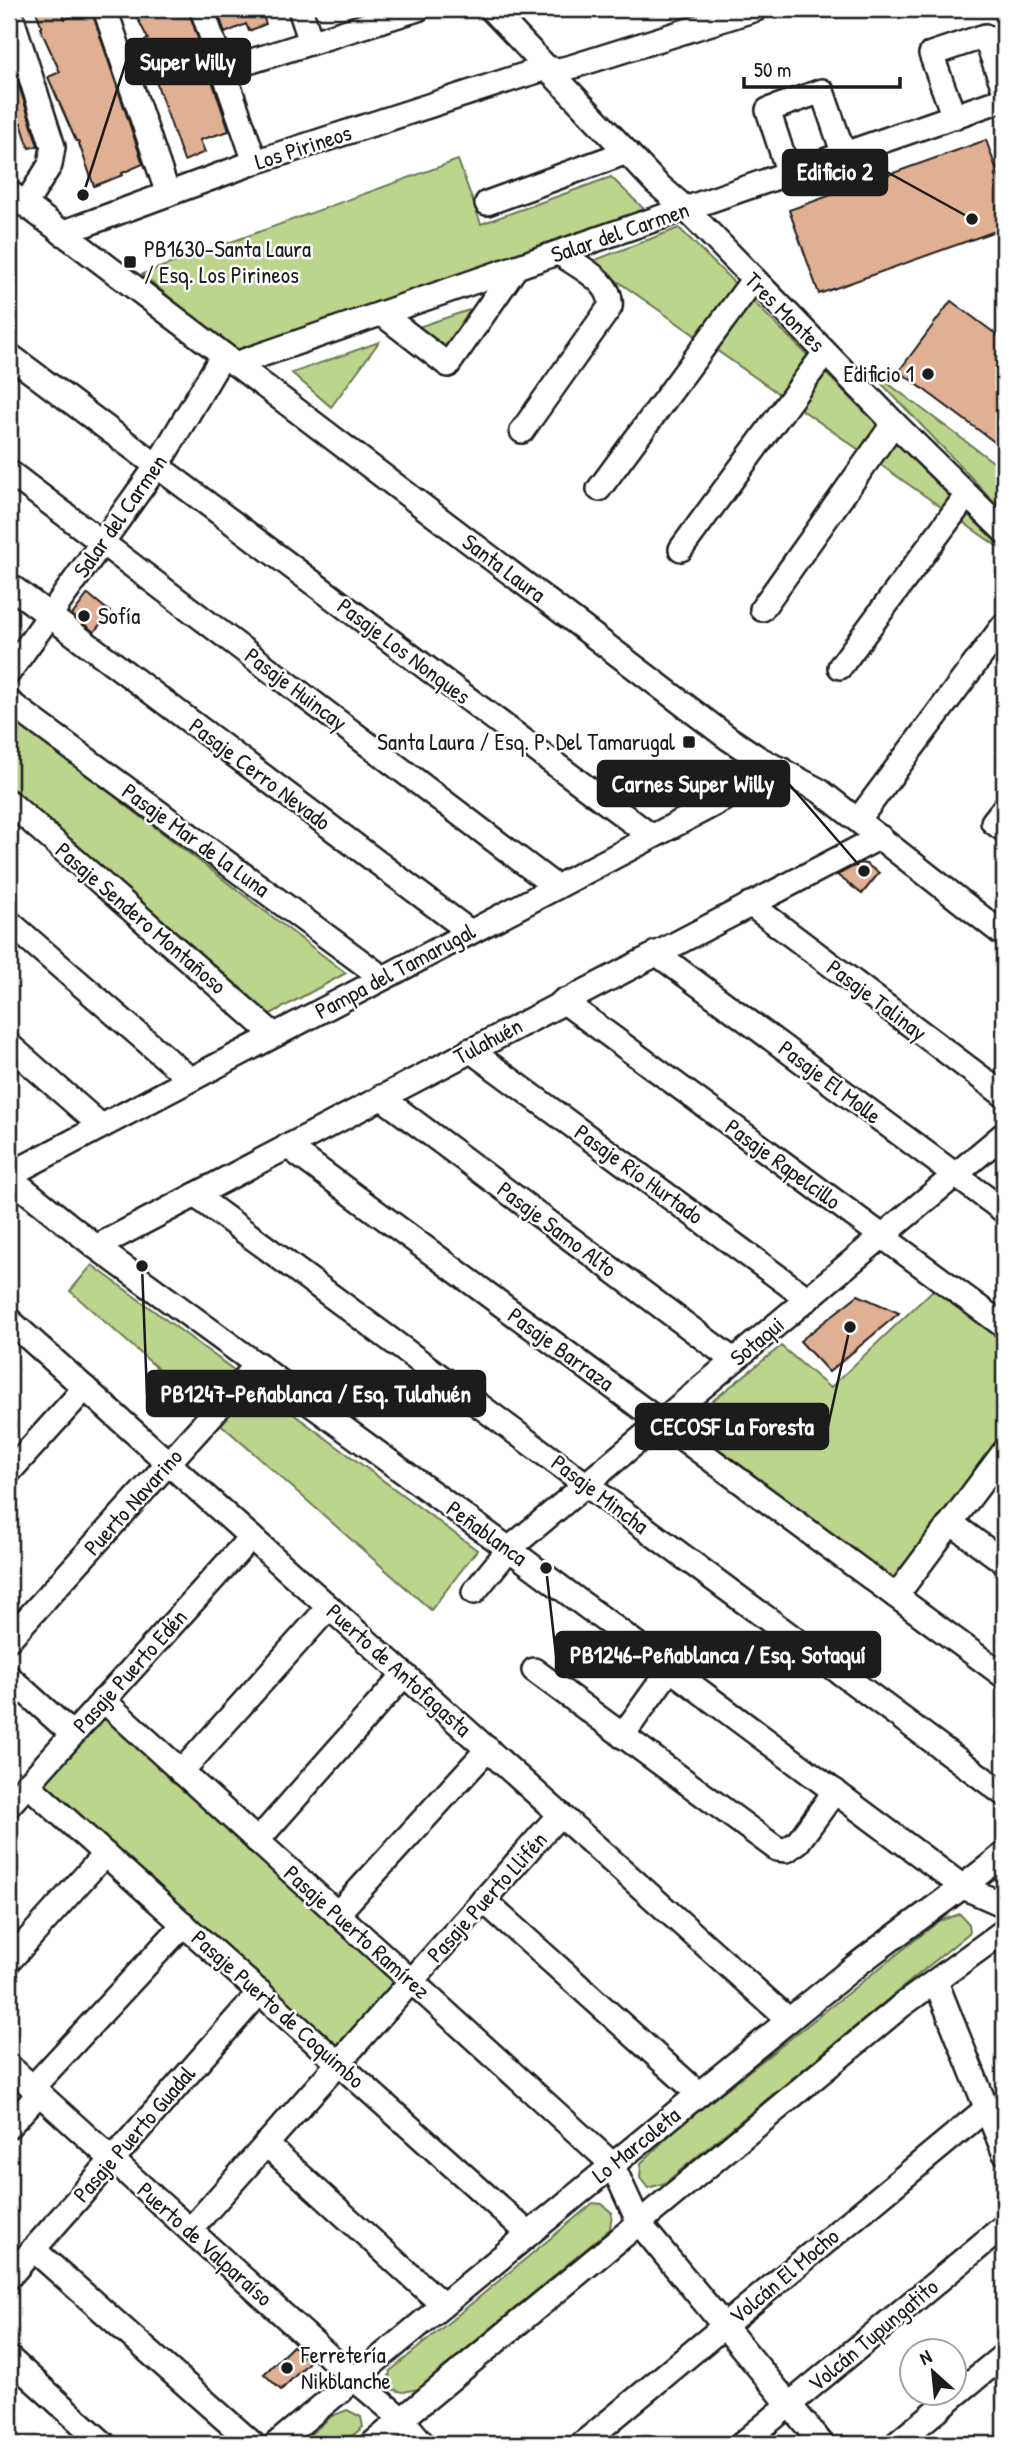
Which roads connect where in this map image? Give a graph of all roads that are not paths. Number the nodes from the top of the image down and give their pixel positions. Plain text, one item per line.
1 (9, 9) edge
2 (105, 9) edge
3 (202, 9) edge
4 (300, 9) edge
5 (418, 9) edge
6 (491, 9) edge
7 (756, 9) edge
8 (312, 42) junction
9 (547, 68) junction
10 (223, 70) junction
11 (1004, 89) edge
12 (1004, 99) edge
13 (954, 117) junction
14 (627, 152) junction
15 (844, 155) junction
16 (255, 162) junction
17 (789, 174) junction
18 (167, 194) junction
19 (17, 199) edge
20 (487, 203) dead end
21 (686, 209) junction
22 (62, 233) junction
23 (559, 253) junction
24 (514, 269) junction
25 (753, 280) junction
26 (382, 314) junction
27 (825, 353) junction
28 (9, 355) edge
29 (229, 360) junction
30 (894, 423) junction
31 (522, 431) dead end
32 (157, 466) junction
33 (9, 472) edge
34 (599, 489) dead end
35 (967, 495) junction
36 (1004, 531) edge
37 (103, 543) junction
38 (681, 549) dead end
39 (9, 585) edge
40 (762, 609) dead end
41 (50, 615) junction
42 (1004, 625) edge
43 (840, 667) dead end
44 (9, 672) edge
45 (9, 702) edge
46 (781, 769) junction
47 (9, 802) edge
48 (1004, 808) edge
49 (858, 820) junction
50 (1004, 831) edge
51 (651, 836) junction
52 (880, 837) junction
53 (556, 887) junction
54 (750, 904) junction
55 (9, 922) edge
56 (470, 932) junction
57 (1004, 935) edge
58 (656, 953) junction
59 (383, 978) junction
60 (563, 1002) junction
61 (274, 1035) junction
62 (9, 1045) edge
63 (470, 1050) junction
64 (190, 1079) junction
65 (1004, 1095) edge
66 (381, 1097) junction
67 (101, 1126) junction
68 (1004, 1134) edge
69 (287, 1146) junction
70 (955, 1175) junction
71 (9, 1176) edge
72 (195, 1195) junction
73 (1004, 1212) edge
74 (881, 1237) junction
75 (96, 1247) junction
76 (808, 1298) junction
77 (9, 1320) edge
78 (1004, 1326) edge
79 (733, 1360) junction
80 (258, 1364) junction
81 (85, 1388) junction
82 (660, 1422) junction
83 (1004, 1452) edge
84 (168, 1463) junction
85 (9, 1472) edge
86 (586, 1484) junction
87 (951, 1523) junction
88 (251, 1537) junction
89 (509, 1549) junction
90 (1004, 1562) edge
91 (474, 1592) dead end
92 (896, 1596) junction
93 (329, 1607) junction
94 (9, 1639) edge
95 (670, 1669) junction
96 (534, 1670) dead end
97 (404, 1675) junction
98 (1004, 1676) edge
99 (9, 1677) edge
100 (103, 1700) junction
101 (72, 1734) junction
102 (622, 1736) junction
103 (488, 1749) junction
104 (181, 1772) junction
105 (27, 1784) junction
106 (835, 1791) junction
107 (1004, 1794) edge
108 (9, 1805) edge
109 (560, 1814) junction
110 (257, 1841) junction
111 (105, 1854) junction
112 (1004, 1854) edge
113 (963, 1886) junction
114 (483, 1900) junction
115 (1004, 1905) edge
116 (337, 1914) junction
117 (184, 1924) junction
118 (1004, 1931) edge
119 (9, 1961) edge
120 (411, 1982) junction
121 (936, 1982) junction
122 (260, 1992) junction
123 (789, 2020) junction
124 (339, 2063) junction
125 (9, 2066) edge
126 (36, 2091) junction
127 (699, 2094) junction
128 (987, 2108) junction
129 (9, 2126) edge
130 (267, 2144) junction
131 (1004, 2151) edge
132 (112, 2160) junction
133 (612, 2165) junction
134 (639, 2223) junction
135 (1004, 2226) edge
136 (190, 2230) junction
137 (529, 2234) junction
138 (33, 2249) junction
139 (9, 2277) edge
140 (443, 2305) junction
141 (724, 2326) junction
142 (1004, 2355) edge
143 (9, 2358) edge
144 (354, 2379) junction
145 (789, 2404) junction
146 (402, 2419) junction
147 (104, 2444) edge
148 (253, 2444) edge
149 (276, 2444) edge
150 (372, 2444) edge
151 (423, 2444) edge
152 (582, 2444) edge
153 (742, 2444) edge
154 (822, 2444) edge
155 (896, 2444) edge

1 - 19 street
2 - 18 street
3 - 10 street
4 - 8 street
5 - 8 street
6 - 9 street, Tres Montes
7 - 9 street, Los Pirineos
8 - 10 street
9 - 14 street, Tres Montes
9 - 16 street, Los Pirineos
10 - 16 street
11 - 13 street
12 - 13 street, Salar del Carmen
13 - 15 street, Salar del Carmen
14 - 20 street
14 - 21 street, Tres Montes
15 - 17 street, Salar del Carmen
15 - 17 street
16 - 18 street, Los Pirineos
17 - 21 street, Salar del Carmen
18 - 22 street, Los Pirineos
19 - 22 street, Santa Laura
21 - 23 street, Salar del Carmen
21 - 25 street, Tres Montes
22 - 29 street, Santa Laura
23 - 24 street, Salar del Carmen
23 - 31 street
24 - 26 street, Salar del Carmen
24 - 26 street
25 - 27 street, Tres Montes
25 - 34 street
26 - 29 street, Salar del Carmen
27 - 30 street, Tres Montes
27 - 38 street
28 - 32 street, Pasaje Los Nonques
29 - 32 street, Salar del Carmen
29 - 46 street, Santa Laura
30 - 35 street, Tres Montes
30 - 40 street
32 - 37 street, Salar del Carmen
32 - 51 street, Pasaje Los Nonques
33 - 37 street, Pasaje Huincay
35 - 36 street, Tres Montes
35 - 43 street
37 - 41 street, Salar del Carmen
37 - 53 street, Pasaje Huincay
39 - 41 street, Pasaje Cerro Nevado
41 - 44 street, Salar del Carmen
41 - 56 street, Pasaje Cerro Nevado
42 - 49 street
45 - 59 street, Pasaje Mar de la Luna
46 - 49 street, Santa Laura
46 - 51 street, Pampa del Tamarugal
47 - 61 street, Pasaje Sendero Montañoso
48 - 50 street
49 - 52 street, Santa Laura
51 - 53 street, Pampa del Tamarugal
52 - 54 street, Tulahuén
52 - 57 street, Santa Laura
53 - 56 street, Pampa del Tamarugal
54 - 58 street, Tulahuén
54 - 65 street, Pasaje Talinay
55 - 64 street
56 - 59 street, Pampa del Tamarugal
58 - 60 street, Tulahuén
58 - 70 street, Pasaje El Molle
59 - 61 street, Pampa del Tamarugal
60 - 63 street, Tulahuén
60 - 74 street, Pasaje Rapelcillo
61 - 64 street, Pampa del Tamarugal
62 - 67 street
63 - 66 street, Tulahuén
63 - 76 street, Pasaje Río Hurtado
64 - 67 street, Pampa del Tamarugal
66 - 69 street, Tulahuén
66 - 79 street, Pasaje Samo Alto
67 - 71 street, Pampa del Tamarugal
68 - 70 street, Sotaqui
69 - 72 street, Tulahuén
69 - 82 street, Pasaje Barraza
70 - 73 street, Pasaje El Molle
70 - 74 street, Sotaqui
71 - 75 street, Peñablanca
72 - 75 street, Tulahuén
72 - 86 street, Pasaje Mincha
74 - 76 street, Sotaqui
74 - 78 street, Pasaje Rapelcillo
75 - 80 street, Peñablanca
76 - 79 street, Sotaqui
77 - 81 street, Puerto de Antofagasta
79 - 82 street, Sotaqui
80 - 84 street, Puerto Navarino
80 - 89 street, Peñablanca
81 - 84 street, Puerto de Antofagasta
81 - 85 street
82 - 86 street, Sotaqui
82 - 92 street, Pasaje Barraza
83 - 87 street
84 - 88 street, Puerto de Antofagasta
84 - 94 street, Puerto Navarino
86 - 89 street, Sotaqui
86 - 107 street, Pasaje Mincha
87 - 90 street
87 - 92 street
88 - 93 street, Puerto de Antofagasta
88 - 100 street, Pasaje Puerto Edén
89 - 91 street, Sotaqui
89 - 95 street, Peñablanca
92 - 98 street, Pasaje Barraza
93 - 97 street, Puerto de Antofagasta
93 - 104 street
95 - 102 street
95 - 106 street, Peñablanca
96 - 102 street
97 - 103 street, Puerto de Antofagasta
97 - 110 street
99 - 101 street
100 - 101 street, Pasaje Puerto Edén
100 - 104 street, Pasaje Puerto Ramírez
101 - 105 street, Pasaje Puerto Edén
102 - 106 street
103 - 109 street, Puerto de Antofagasta
103 - 116 street
104 - 110 street, Pasaje Puerto Ramírez
105 - 108 street, Pasaje Puerto Edén
105 - 111 street, Pasaje Puerto de Coquimbo
106 - 113 street, Peñablanca
109 - 114 street, Pasaje Puerto Llifén
109 - 123 street, Puerto de Antofagasta
110 - 116 street, Pasaje Puerto Ramírez
111 - 117 street, Pasaje Puerto de Coquimbo
111 - 119 street
112 - 113 street, Lo Marcoleta
113 - 115 street, Peñablanca
113 - 123 street, Lo Marcoleta
114 - 120 street, Pasaje Puerto Llifén
114 - 127 street
116 - 120 street, Pasaje Puerto Ramírez
117 - 122 street, Pasaje Puerto de Coquimbo
117 - 126 street
118 - 121 street
120 - 124 street, Pasaje Puerto Llifén
120 - 133 street, Pasaje Puerto Ramírez
121 - 128 street
121 - 134 street
122 - 124 street, Pasaje Puerto de Coquimbo
122 - 132 street, Pasaje Puerto Guadal
123 - 127 street, Lo Marcoleta
124 - 130 street, Pasaje Puerto Llifén
124 - 137 street, Pasaje Puerto de Coquimbo
125 - 126 street, Puerto de Valparaíso
126 - 129 street
126 - 132 street, Puerto de Valparaíso
127 - 133 street, Lo Marcoleta
128 - 131 street
128 - 141 street, Volcán El Mocho
130 - 136 street, Pasaje Puerto Llifén
130 - 140 street
132 - 136 street, Puerto de Valparaíso
132 - 138 street, Pasaje Puerto Guadal
133 - 134 street
133 - 137 street, Lo Marcoleta
134 - 141 street
134 - 146 street
135 - 145 street, Volcán Tupungatito
136 - 144 street, Puerto de Valparaíso
137 - 140 street, Lo Marcoleta
138 - 139 street, Pasaje Puerto Guadal
138 - 148 street
140 - 144 street, Lo Marcoleta
141 - 145 street
141 - 152 street, Volcán El Mocho
142 - 155 street
143 - 147 street
144 - 146 street, Puerto de Valparaíso
144 - 149 street, Lo Marcoleta
145 - 153 street, Volcán Tupungatito
145 - 154 street
146 - 150 street
146 - 151 street, Puerto de Valparaíso

